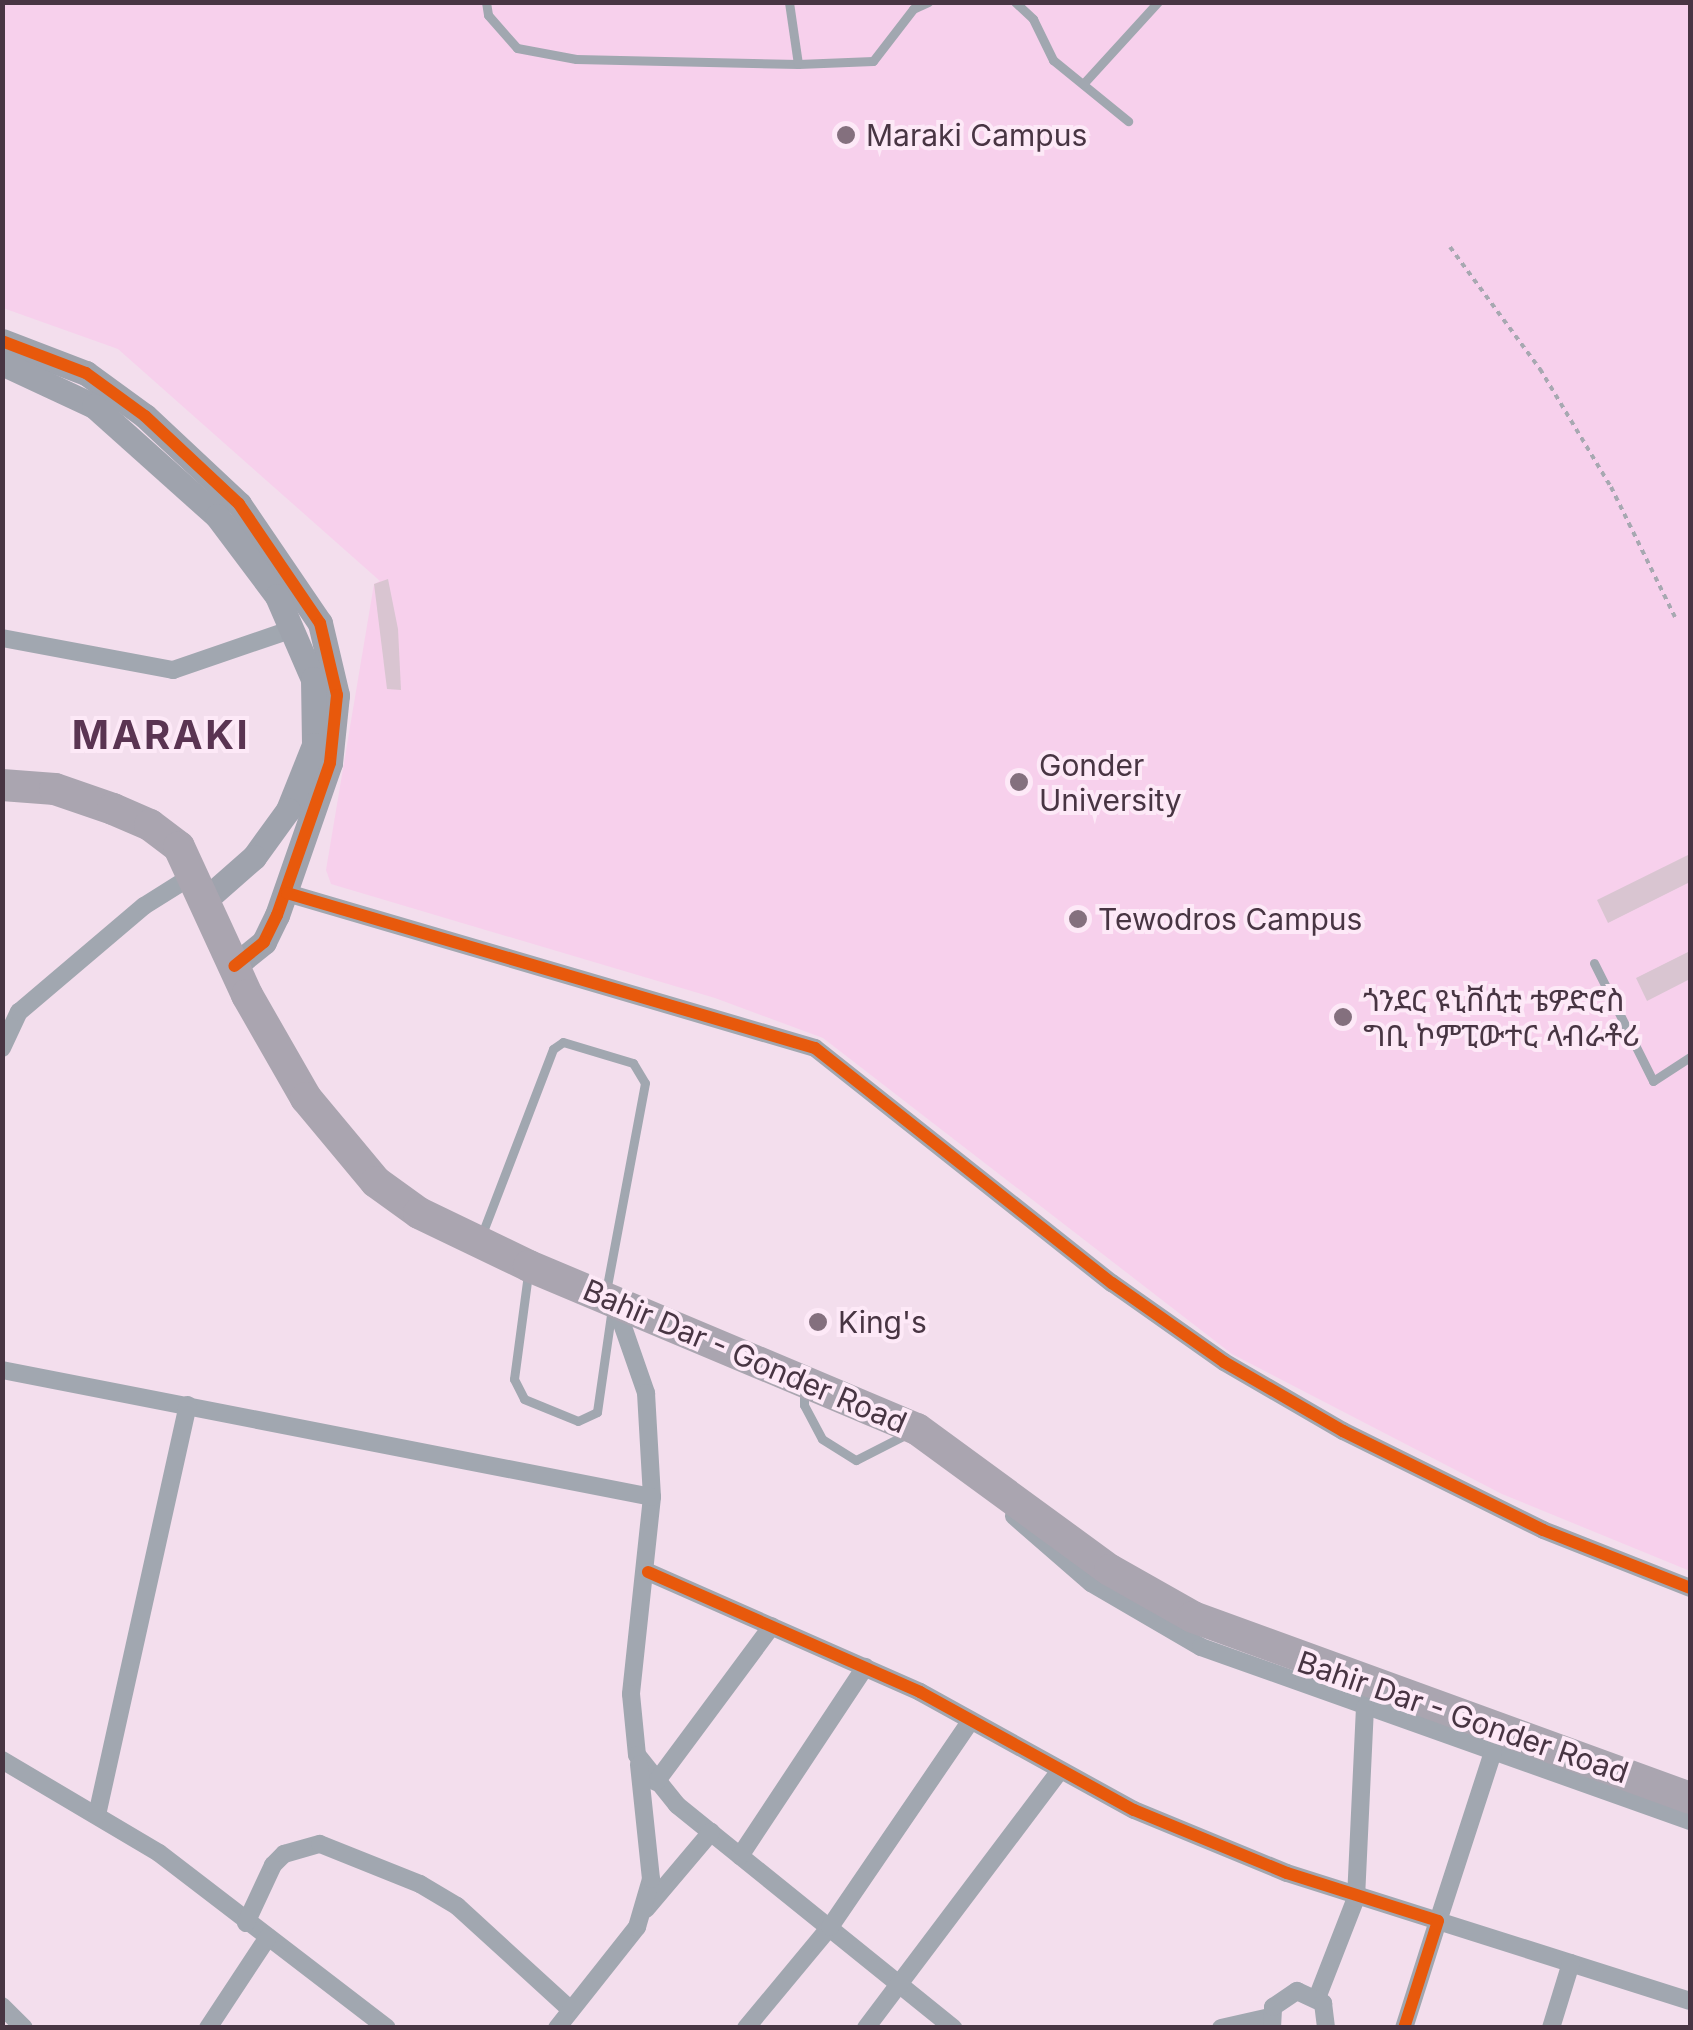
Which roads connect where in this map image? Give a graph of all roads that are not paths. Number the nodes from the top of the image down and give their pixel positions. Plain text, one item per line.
1 (486, 2) edge
2 (789, 2) edge
3 (928, 2) edge
4 (1015, 2) edge
5 (1158, 2) edge
6 (916, 6) edge
7 (798, 64) junction
8 (1083, 84) junction
9 (1128, 121) dead end
10 (2, 340) edge
11 (2, 364) edge
12 (235, 519) junction
13 (293, 629) junction
14 (2, 638) edge
15 (327, 729) junction
16 (2, 785) edge
17 (200, 887) junction
18 (282, 904) junction
19 (1594, 963) dead end
20 (234, 966) junction
21 (2, 1048) edge
22 (1690, 1057) edge
23 (479, 1244) junction
24 (529, 1266) junction
25 (609, 1296) junction
26 (2, 1370) edge
27 (804, 1377) junction
28 (188, 1405) junction
29 (917, 1429) junction
30 (974, 1466) junction
31 (652, 1496) junction
32 (648, 1572) junction
33 (1690, 1588) edge
34 (772, 1626) junction
35 (866, 1667) junction
36 (1365, 1706) junction
37 (970, 1722) junction
38 (1493, 1752) junction
39 (638, 1755) junction
40 (2, 1760) edge
41 (1060, 1771) junction
42 (656, 1782) junction
43 (1690, 1798) edge
44 (97, 1815) junction
45 (1690, 1821) edge
46 (711, 1832) junction
47 (740, 1856) junction
48 (1356, 1898) junction
49 (640, 1917) junction
50 (1438, 1921) junction
51 (246, 1923) junction
52 (830, 1927) junction
53 (268, 1937) junction
54 (1570, 1962) junction
55 (903, 1986) junction
56 (1317, 1998) junction
57 (1690, 2001) edge
58 (2, 2006) edge
59 (571, 2010) junction
60 (1271, 2022) edge
61 (24, 2028) edge
62 (208, 2028) edge
63 (387, 2028) edge
64 (557, 2028) edge
65 (746, 2028) edge
66 (866, 2028) edge
67 (952, 2028) edge
68 (1221, 2028) edge
69 (1326, 2028) edge
70 (1404, 2028) edge
71 (1551, 2028) edge

1 - 7 lane
2 - 7 lane
3 - 6 lane
4 - 8 lane
5 - 8 lane
6 - 7 lane
8 - 9 lane
10 - 12 street
11 - 12 street
12 - 13 street
12 - 15 street
13 - 14 street
13 - 15 street
15 - 17 street
15 - 18 street
16 - 17 highway, Bahir Dar - Gonder Road
17 - 20 highway, Bahir Dar - Gonder Road
17 - 21 street
18 - 20 street
18 - 33 street
19 - 22 lane
20 - 23 highway, Bahir Dar - Gonder Road
23 - 24 highway, Bahir Dar - Gonder Road
23 - 25 lane
24 - 25 highway, Bahir Dar - Gonder Road
24 - 25 lane
25 - 27 highway, Bahir Dar - Gonder Road
25 - 31 street
26 - 28 street
27 - 29 highway, Bahir Dar - Gonder Road
27 - 29 lane
28 - 31 street
28 - 44 street
29 - 30 highway, Bahir Dar - Gonder Road
30 - 36 street
30 - 43 highway, Bahir Dar - Gonder Road
31 - 32 street
32 - 34 street
32 - 39 street
34 - 35 street
34 - 42 street
35 - 37 street
35 - 47 street
36 - 38 street
36 - 48 street
37 - 41 street
37 - 52 street
38 - 45 street
38 - 50 street
39 - 42 street
39 - 49 street
40 - 44 street
41 - 48 street
41 - 55 street
42 - 46 street
44 - 51 street
46 - 47 street
46 - 49 street
47 - 52 street
48 - 50 street
48 - 56 street
49 - 59 street
50 - 54 street
50 - 70 street
51 - 53 street
51 - 59 street
52 - 55 street
52 - 65 street
53 - 62 street
53 - 63 street
54 - 57 street
54 - 71 street
55 - 66 street
55 - 67 street
56 - 60 street
56 - 69 street
58 - 61 street
59 - 64 street
60 - 68 street

